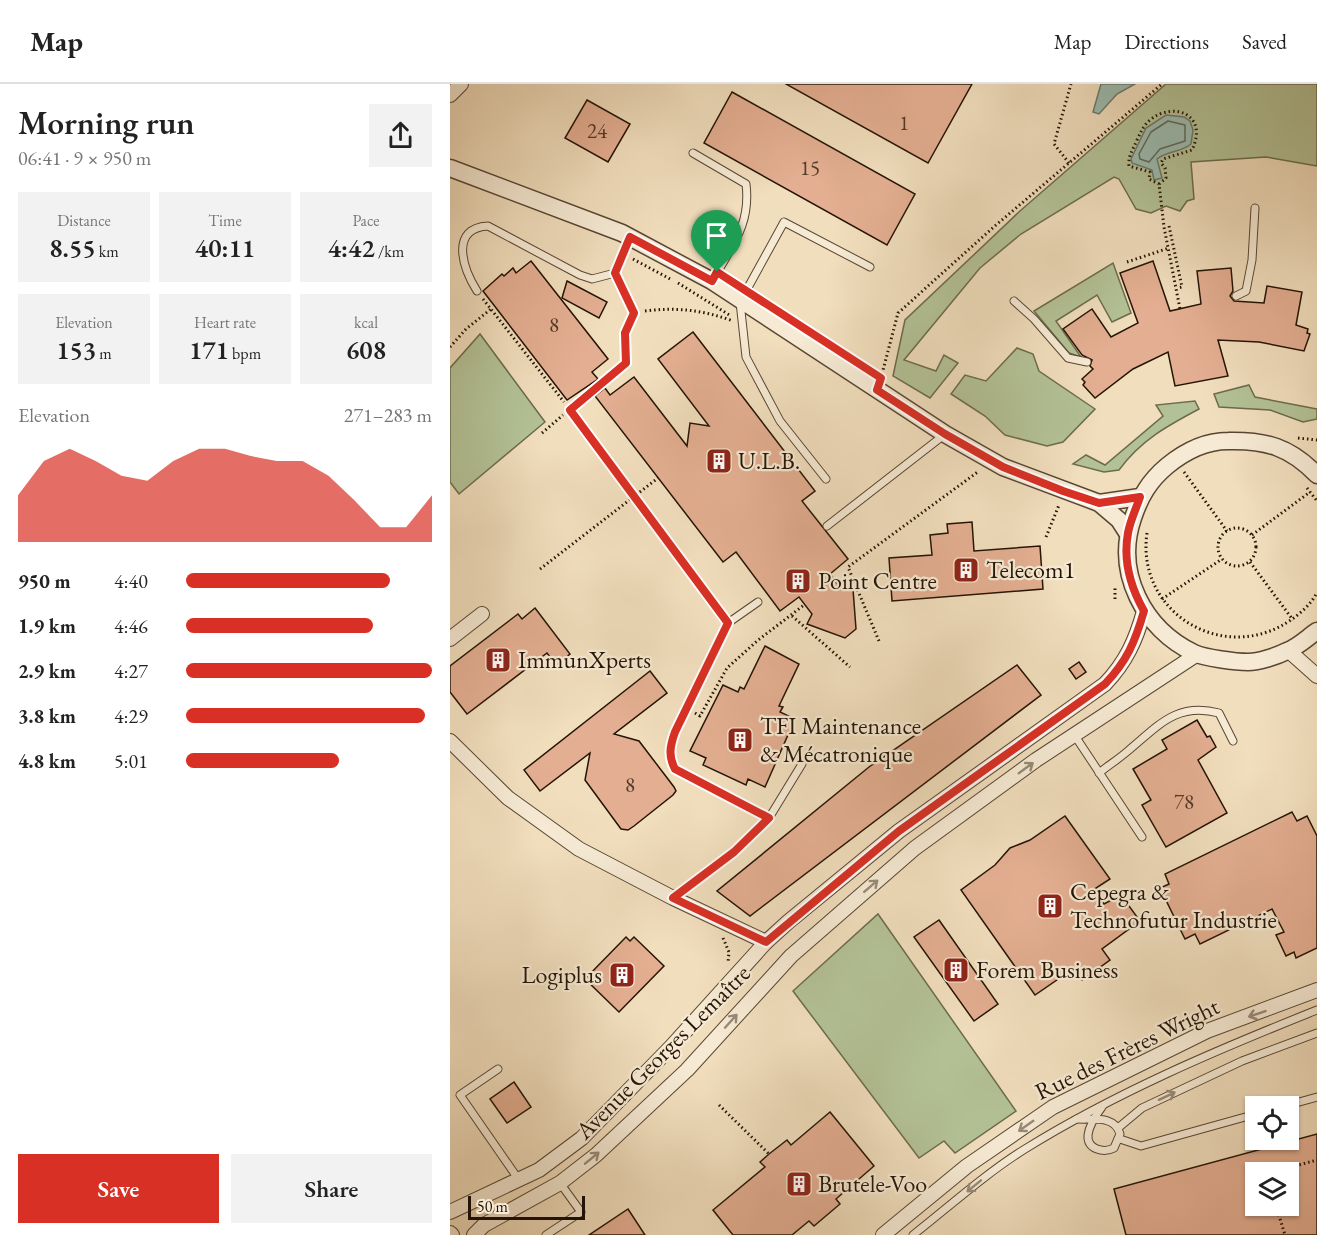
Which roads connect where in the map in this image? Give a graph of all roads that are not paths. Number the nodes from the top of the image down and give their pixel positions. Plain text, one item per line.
1 (461, 84) edge
2 (450, 95) edge
3 (693, 153) dead end
4 (450, 168) edge
5 (1256, 208) dead end
6 (626, 245) junction
7 (870, 267) dead end
8 (615, 273) junction
9 (712, 281) junction
10 (477, 291) road end
11 (1236, 296) dead end
12 (1014, 301) dead end
13 (740, 302) junction
14 (1087, 362) dead end
15 (570, 410) road end
16 (945, 434) junction
17 (1317, 452) edge
18 (1300, 456) junction
19 (826, 479) dead end
20 (1311, 480) edge
21 (1140, 497) junction
22 (1099, 503) junction
23 (827, 526) dead end
24 (1128, 534) junction
25 (758, 602) dead end
26 (716, 606) road end
27 (1144, 611) junction
28 (482, 614) dead end
29 (728, 623) junction
30 (1317, 631) edge
31 (450, 639) edge
32 (1289, 651) junction
33 (1196, 655) junction
34 (1317, 676) edge
35 (1075, 736) junction
36 (450, 741) edge
37 (1233, 741) dead end
38 (802, 764) dead end
39 (1100, 773) junction
40 (769, 818) junction
41 (1142, 837) dead end
42 (673, 898) junction
43 (766, 942) junction
44 (1317, 990) edge
45 (1317, 1010) edge
46 (1317, 1033) edge
47 (498, 1069) dead end
48 (1317, 1096) edge
49 (1299, 1102) edge
50 (1102, 1106) junction
51 (1245, 1117) edge
52 (1075, 1119) junction
53 (1094, 1120) junction
54 (1118, 1128) junction
55 (1120, 1139) junction
56 (519, 1180) junction
57 (560, 1183) junction
58 (450, 1212) edge
59 (474, 1235) edge
60 (546, 1235) edge
61 (883, 1235) edge
62 (913, 1235) edge

1 - 2 street
3 - 9 lane
4 - 6 street
5 - 11 lane
6 - 8 lane
6 - 9 street
7 - 13 lane
8 - 10 lane
8 - 15 lane
9 - 13 street
12 - 14 lane
13 - 16 street
13 - 19 lane
16 - 22 street
16 - 23 lane
17 - 18 street
18 - 20 street
18 - 21 street
21 - 22 street
21 - 24 street
22 - 24 street
24 - 27 street
25 - 29 lane
26 - 29 lane
27 - 33 street
27 - 43 street, Avenue Georges Lemaître
28 - 31 street
29 - 40 lane
30 - 32 street
32 - 33 street
32 - 34 street
33 - 35 street, Avenue Georges Lemaître
35 - 39 lane
57 -> 35 street, Avenue Georges Lemaître
36 - 42 street
37 - 39 lane
38 - 40 lane
39 - 41 lane
40 - 42 lane
42 - 43 street
43 - 56 street, Avenue Georges Lemaître
44 -> 61 street, Rue des Frères Wright
45 - 50 lane
54 -> 46 lane
47 - 56 lane
48 - 49 lane
50 - 52 lane
50 - 53 lane
51 - 55 lane
52 - 53 lane
52 -> 62 lane
53 - 54 lane
53 - 55 lane
54 - 55 lane
56 - 58 street, Avenue Georges Lemaître
57 - 59 street, Avenue Georges Lemaître
57 - 60 lane

